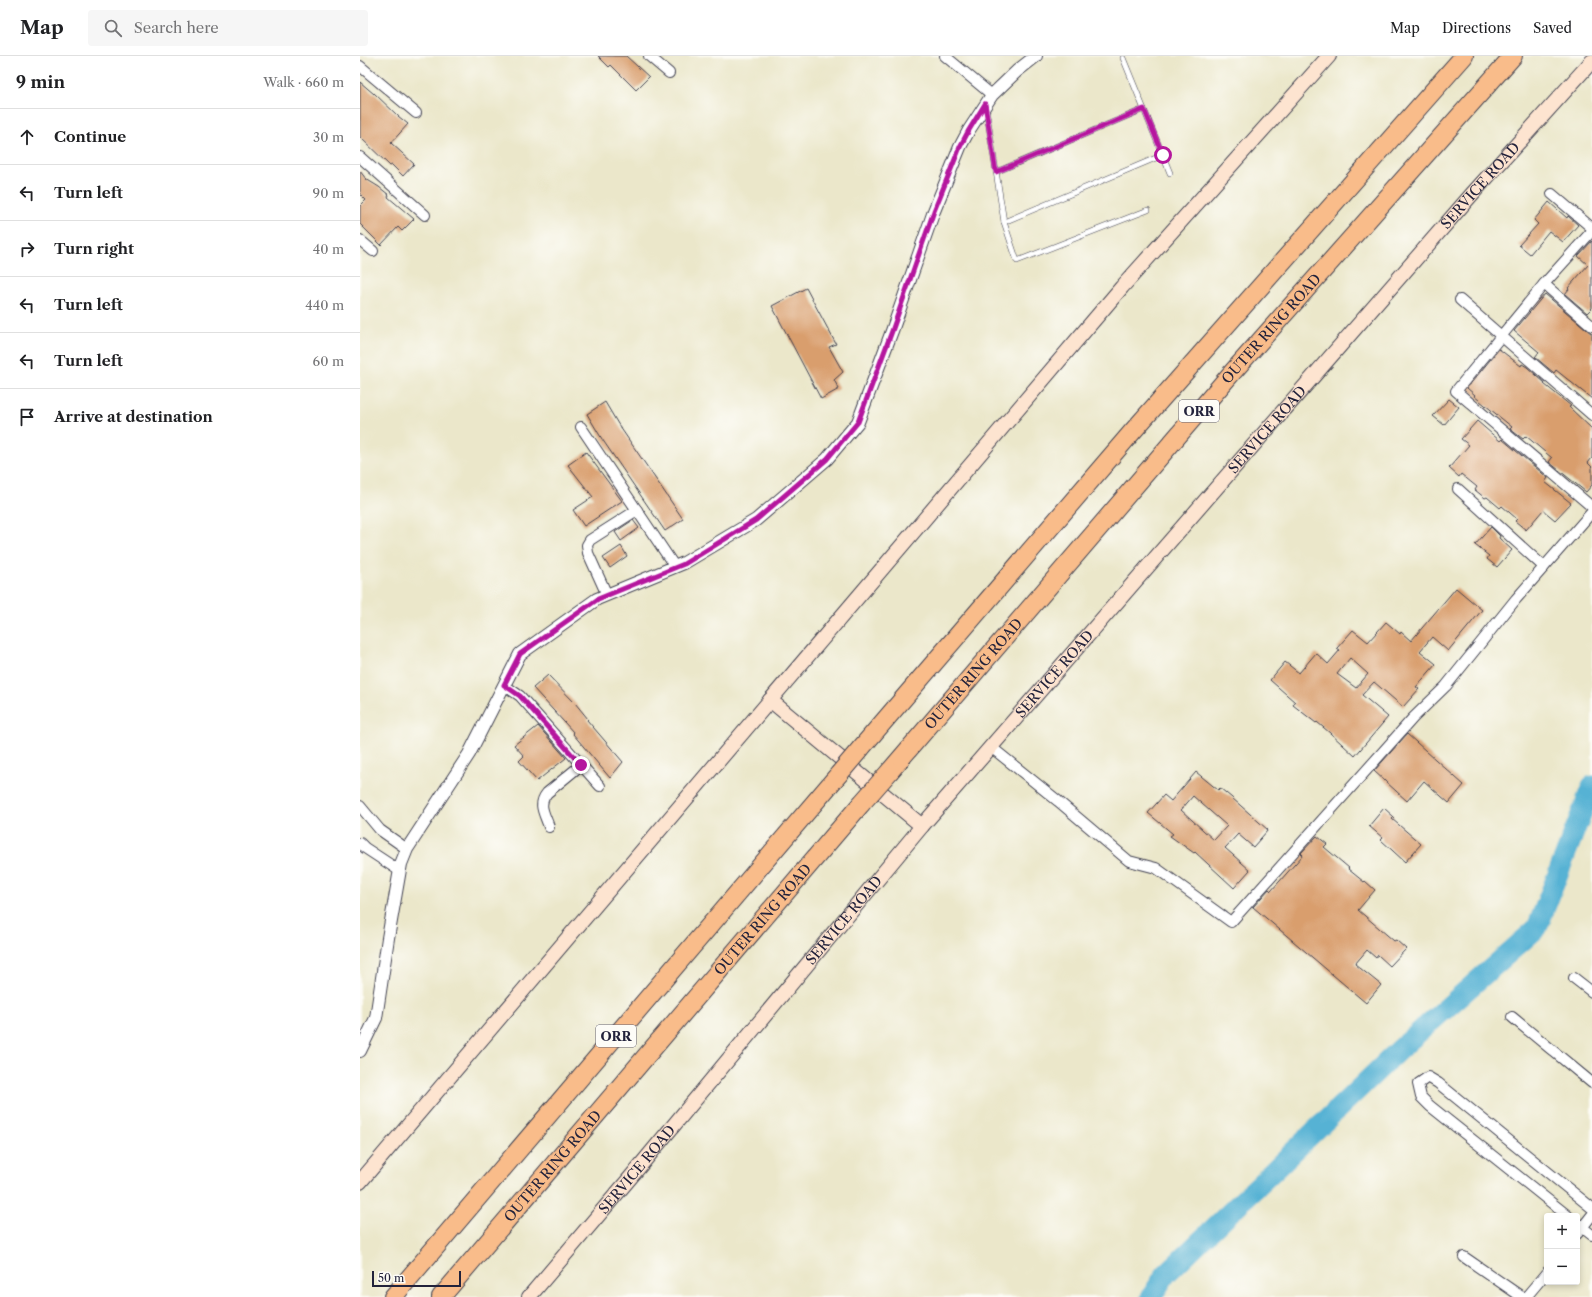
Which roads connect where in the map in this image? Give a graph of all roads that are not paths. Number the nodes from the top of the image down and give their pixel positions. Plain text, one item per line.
1 (649, 56) edge
2 (945, 56) edge
3 (1036, 56) edge
4 (1329, 56) edge
5 (1464, 56) edge
6 (1513, 56) edge
7 (1123, 58) dead end
8 (1592, 61) edge
9 (360, 66) edge
10 (669, 73) dead end
11 (988, 100) junction
12 (1144, 109) junction
13 (416, 113) dead end
14 (1163, 155) junction
15 (360, 157) edge
16 (996, 172) junction
17 (1170, 173) dead end
18 (1552, 194) dead end
19 (1148, 210) dead end
20 (425, 215) dead end
21 (1004, 222) junction
22 (1592, 228) edge
23 (1592, 231) edge
24 (360, 240) edge
25 (373, 251) dead end
26 (1544, 284) junction
27 (1460, 300) dead end
28 (1592, 326) edge
29 (1502, 336) junction
30 (1592, 415) edge
31 (581, 427) dead end
32 (1458, 489) dead end
33 (1592, 507) edge
34 (637, 510) junction
35 (1592, 512) edge
36 (675, 567) junction
37 (1544, 567) junction
38 (607, 596) junction
39 (504, 685) junction
40 (770, 700) junction
41 (991, 747) junction
42 (581, 765) junction
43 (600, 786) dead end
44 (360, 806) edge
45 (922, 826) junction
46 (549, 827) dead end
47 (360, 843) edge
48 (407, 849) junction
49 (400, 870) junction
50 (1574, 978) dead end
51 (1592, 992) edge
52 (1512, 1017) dead end
53 (360, 1051) edge
54 (1592, 1083) edge
55 (360, 1182) edge
56 (1592, 1208) edge
57 (1564, 1213) edge
58 (1592, 1215) edge
59 (1580, 1227) edge
60 (1580, 1229) edge
61 (1592, 1235) edge
62 (1464, 1256) dead end
63 (1544, 1276) edge
64 (393, 1297) edge
65 (441, 1297) edge
66 (528, 1297) edge
67 (1522, 1297) edge
68 (1526, 1297) edge

1 - 10 street
2 - 11 street
3 - 11 street
4 - 40 main road
5 - 64 highway, ORR, bridge
6 - 65 highway, OUTER RING ROAD / ORR, bridge
7 - 12 lane
8 - 41 main road, SERVICE ROAD
9 - 13 street
11 - 16 lane
11 - 36 street
12 - 14 lane
12 - 16 lane
14 - 17 lane
14 - 21 lane
15 - 20 street
16 - 21 lane
18 - 22 street
19 - 21 lane
23 - 26 street
24 - 25 street
26 - 28 street
26 - 29 street
27 - 29 street
29 - 30 street
29 - 33 street
31 - 34 street
32 - 37 street
34 - 36 street
34 - 38 street
35 - 37 street
36 - 38 street
37 - 41 street
38 - 39 street
39 - 42 street
39 - 48 street
40 - 45 main road
40 - 55 main road
41 - 45 main road, SERVICE ROAD
42 - 43 street
42 - 46 street
44 - 48 street
45 - 66 main road, SERVICE ROAD
47 - 49 street
48 - 49 street
49 - 53 street
50 - 51 street
52 - 54 street
56 - 57 street
58 - 59 street
60 - 61 street
62 - 67 street
63 - 68 street

